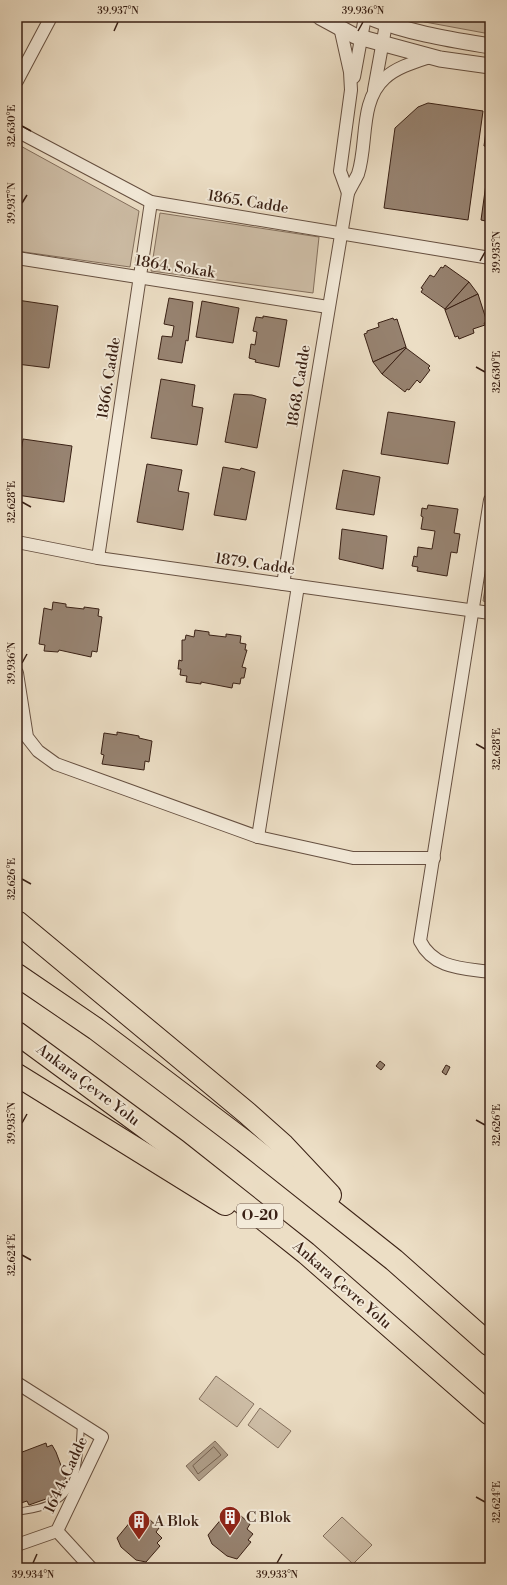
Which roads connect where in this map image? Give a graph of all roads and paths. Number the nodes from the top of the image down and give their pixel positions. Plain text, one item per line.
1 (51, 17) edge
2 (320, 17) edge
3 (365, 17) edge
4 (369, 17) edge
5 (386, 24) junction
6 (340, 27) junction
7 (361, 38) junction
8 (382, 43) junction
9 (490, 46) edge
10 (430, 57) junction
11 (490, 66) edge
12 (17, 81) edge
13 (351, 90) junction
14 (373, 98) junction
15 (17, 131) edge
16 (348, 193) junction
17 (150, 202) junction
18 (342, 234) junction
19 (17, 258) edge
20 (490, 258) edge
21 (140, 277) junction
22 (328, 307) junction
23 (490, 500) edge
24 (17, 542) edge
25 (98, 558) junction
26 (283, 584) junction
27 (298, 586) junction
28 (473, 610) junction
29 (490, 613) edge
30 (17, 673) edge
31 (258, 837) junction
32 (434, 858) junction
33 (17, 922) edge
34 (490, 972) edge
35 (17, 975) edge
36 (17, 1033) edge
37 (17, 1075) edge
38 (306, 1253) junction
39 (394, 1260) junction
40 (490, 1344) edge
41 (17, 1384) edge
42 (490, 1414) edge
43 (81, 1424) junction
44 (17, 1512) edge
45 (57, 1531) junction
46 (17, 1545) edge
47 (91, 1568) edge

1 - 12 street
2 - 6 street
3 - 7 street, 1868. Cadde
4 - 5 street
5 - 8 street, 1868. Cadde
5 - 9 street
6 - 7 street
6 - 13 street, 1868. Cadde
7 - 8 street
7 - 13 street, 1868. Cadde
8 - 10 street
8 - 14 street, 1868. Cadde
10 - 11 street
10 - 14 street, 1868. Cadde
13 - 16 street, 1868. Cadde
14 - 16 street, 1868. Cadde
15 - 17 street, 1865. Cadde
16 - 18 street, 1868. Cadde
17 - 18 street, 1865. Cadde
17 - 21 street, 1866. Cadde
18 - 20 street, 1865. Cadde
18 - 22 street, 1868. Cadde
19 - 21 street, 1864. Sokak
21 - 22 street, 1864. Sokak
21 - 25 street, 1866. Cadde
22 - 26 street, 1868. Cadde
23 - 28 street
24 - 25 street, 1879. Cadde
25 - 26 street, 1879. Cadde
26 - 27 street, 1879. Cadde
27 - 28 street, 1879. Cadde
27 - 31 street
28 - 29 street, 1879. Cadde
28 - 32 street
30 - 31 street
31 - 32 street
32 - 34 street
33 - 39 highway
35 - 39 highway
36 - 38 highway, Ankara Çevre Yolu / O-20
37 - 38 highway
38 - 42 highway, Ankara Çevre Yolu / O-20
39 - 40 highway
41 - 43 street
43 - 44 lane
43 - 45 street, 1644. Cadde
45 - 46 street, 1644. Cadde
45 - 47 street

